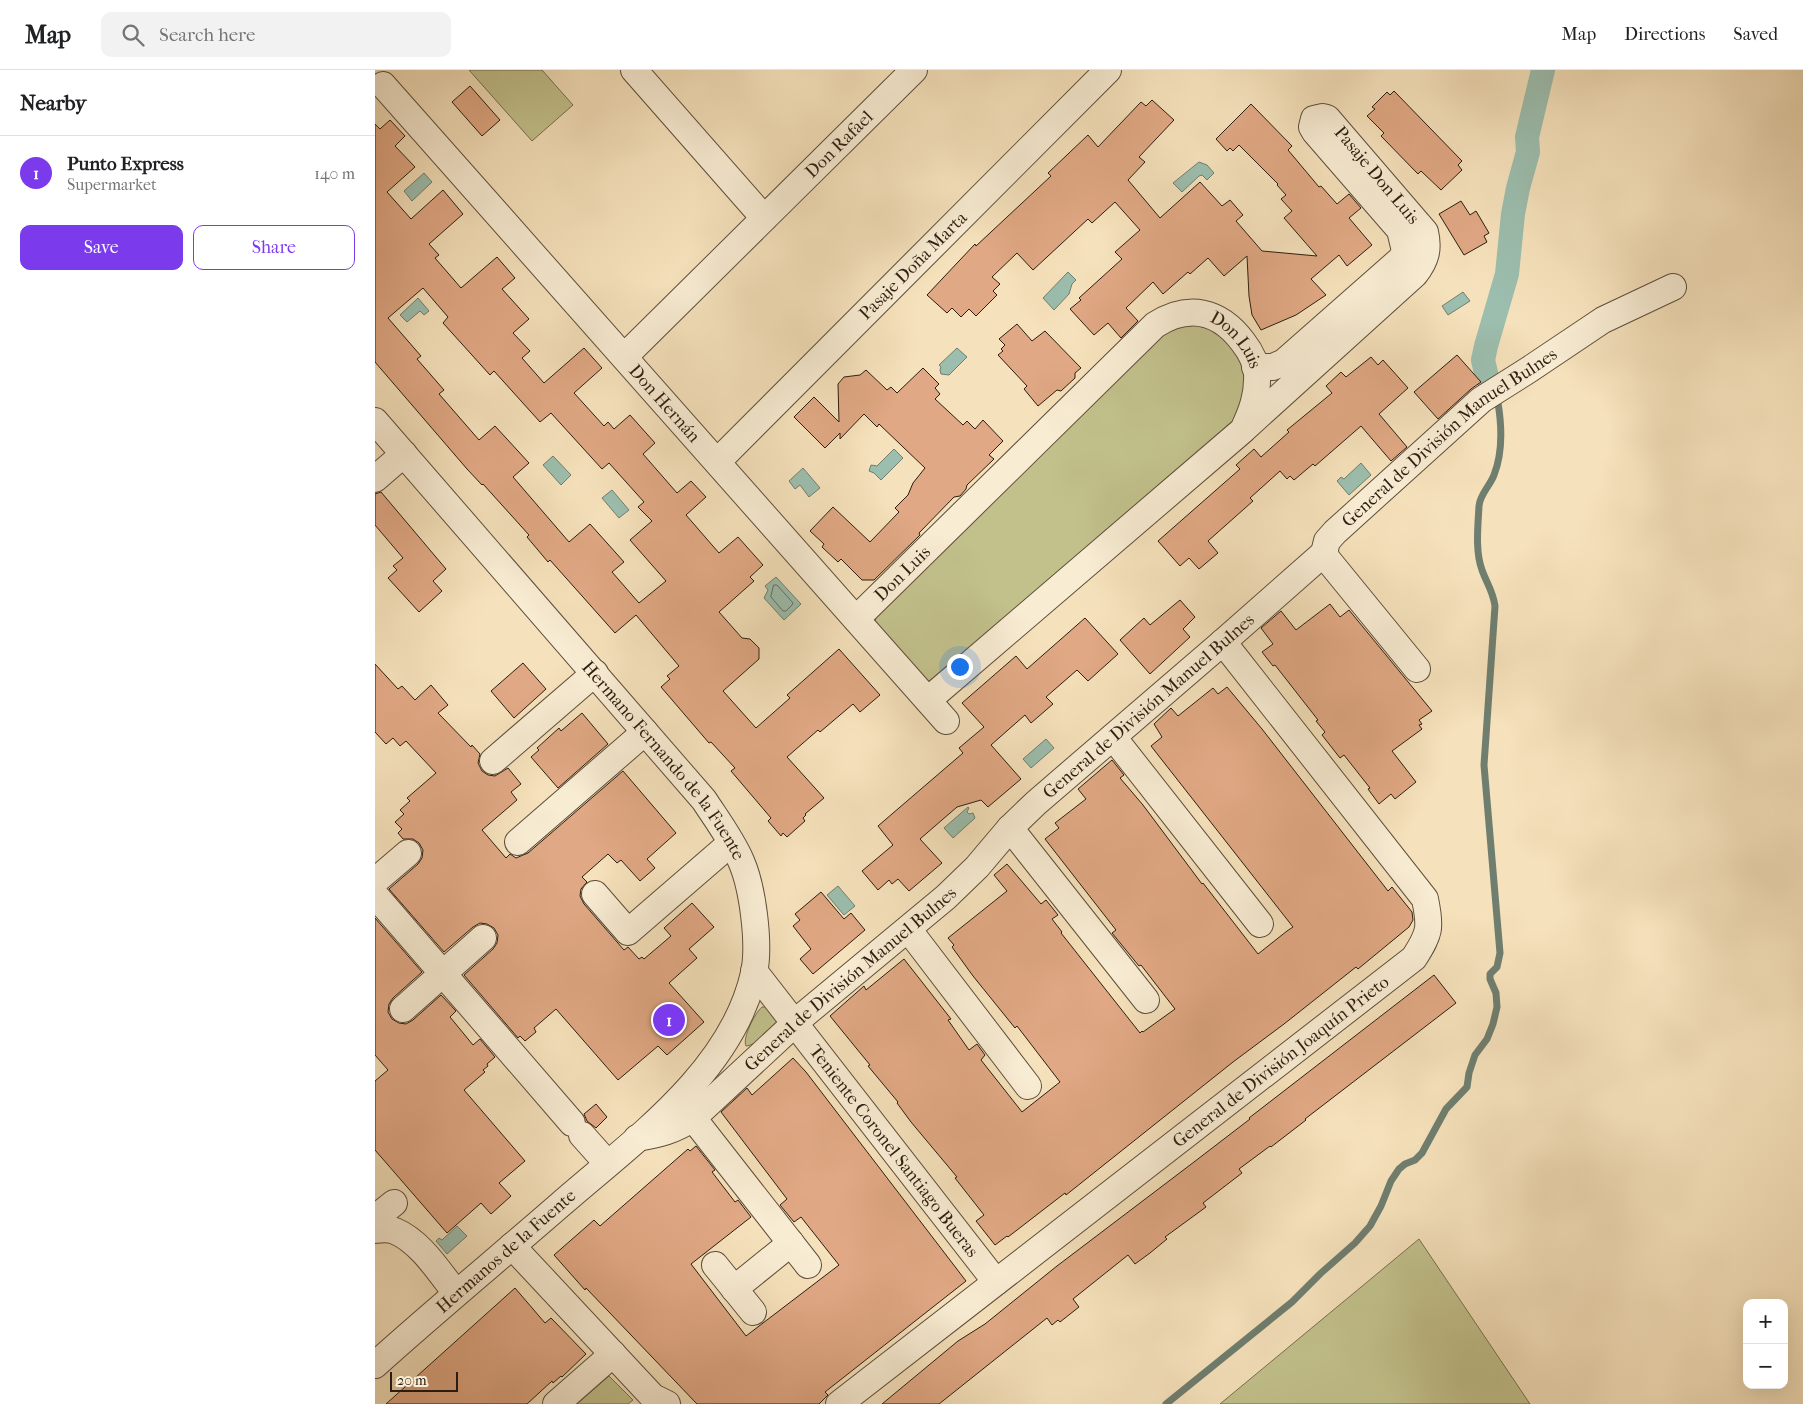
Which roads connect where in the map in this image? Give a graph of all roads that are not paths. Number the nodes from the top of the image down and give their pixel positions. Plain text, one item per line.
1 (633, 70) edge
2 (914, 70) edge
3 (1108, 70) edge
4 (386, 82) edge
5 (764, 218) junction
6 (1673, 287) dead end
7 (1297, 352) junction
8 (625, 356) junction
9 (1255, 367) junction
10 (1296, 382) junction
11 (375, 421) edge
12 (1243, 430) junction
13 (404, 454) junction
14 (718, 461) junction
15 (375, 479) edge
16 (1324, 553) junction
17 (856, 619) junction
18 (1223, 642) junction
19 (1417, 669) dead end
20 (595, 674) junction
21 (928, 700) junction
22 (946, 721) dead end
23 (645, 732) junction
24 (1113, 737) junction
25 (493, 761) dead end
26 (1010, 828) junction
27 (518, 842) dead end
28 (731, 842) junction
29 (408, 853) dead end
30 (375, 881) edge
31 (595, 894) dead end
32 (375, 896) edge
33 (1260, 924) dead end
34 (908, 928) junction
35 (483, 938) dead end
36 (754, 971) junction
37 (443, 974) junction
38 (1146, 1000) dead end
39 (403, 1009) dead end
40 (795, 1023) junction
41 (1028, 1086) dead end
42 (693, 1118) junction
43 (637, 1138) junction
44 (607, 1163) junction
45 (375, 1230) edge
46 (791, 1244) junction
47 (512, 1246) junction
48 (715, 1265) dead end
49 (808, 1266) dead end
50 (997, 1282) junction
51 (734, 1289) junction
52 (456, 1293) junction
53 (753, 1312) dead end
54 (613, 1354) junction
55 (375, 1364) edge
56 (655, 1402) edge
57 (556, 1404) edge
58 (839, 1404) edge

1 - 5 street
2 - 5 street, Don Rafael
3 - 14 street, Pasaje Doña Marta
4 - 8 street, Don Hernán
5 - 8 street, Don Rafael
6 - 16 street, General de División Manuel Bulnes
7 - 9 street, Pasaje Don Luis
7 - 10 street
7 - 10 street, Pasaje Don Luis
8 - 14 street, Don Hernán
9 - 12 street, Don Luis
9 - 17 street, Don Luis
10 - 12 street, Pasaje Don Luis
11 - 13 street, Hermano Fernando de la Fuente
12 - 21 street, Don Luis
13 - 15 street
13 - 20 street, Hermano Fernando de la Fuente
14 - 17 street, Don Hernán
16 - 18 street, General de División Manuel Bulnes
16 - 19 street
17 - 21 street, Don Hernán
18 - 24 street, General de División Manuel Bulnes
18 - 50 street, General de División Joaquín Prieto
20 - 23 street, Hermano Fernando de la Fuente
20 - 25 street
21 - 22 street, Don Hernán
23 - 27 street
23 - 28 street, Hermano Fernando de la Fuente
24 - 26 street, General de División Manuel Bulnes
24 - 33 street
26 - 34 street, General de División Manuel Bulnes
26 - 38 street
28 - 31 street
28 - 36 street, Hermano Fernando de la Fuente
29 - 30 street
32 - 37 street
34 - 40 street, General de División Manuel Bulnes
34 - 41 street
35 - 37 street
36 - 40 street, Teniente Coronel Santiago Bueras
36 - 43 street, Hermano Fernando de la Fuente
37 - 39 street
37 - 44 street
40 - 42 street, General de División Manuel Bulnes
40 - 50 street, Teniente Coronel Santiago Bueras
42 - 43 street, General de División Manuel Bulnes
42 - 46 street
43 - 44 street, Hermanos de la Fuente
44 - 47 street, Hermanos de la Fuente
45 - 52 street
46 - 49 street
46 - 51 street
47 - 52 street, Hermanos de la Fuente
47 - 54 street
48 - 51 street
50 - 58 street, General de División Joaquín Prieto
51 - 53 street
52 - 55 street, Hermanos de la Fuente
54 - 56 street
54 - 57 street

